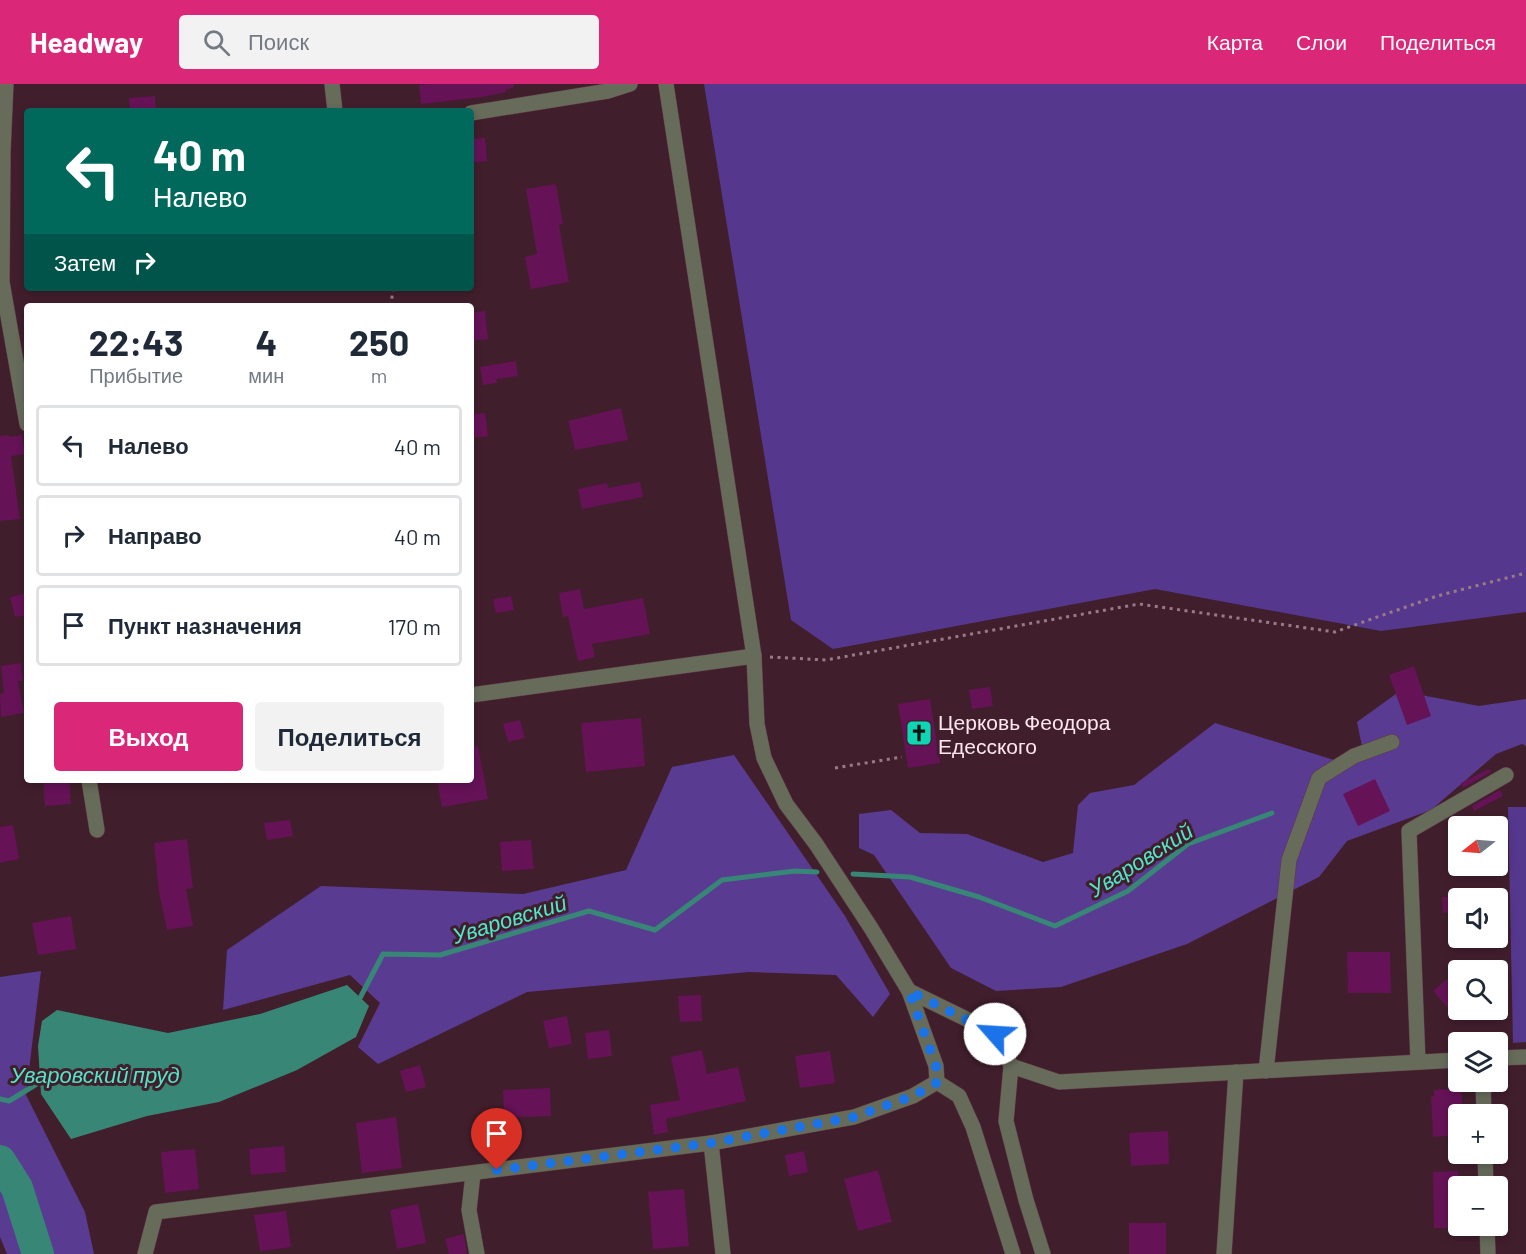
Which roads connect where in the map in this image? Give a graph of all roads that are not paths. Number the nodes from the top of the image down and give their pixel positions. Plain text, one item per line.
1 (6, 84) edge
2 (332, 84) edge
3 (630, 84) edge
4 (666, 84) edge
5 (335, 108) edge
6 (474, 113) edge
7 (24, 407) edge
8 (754, 656) junction
9 (474, 694) edge
10 (1392, 742) dead end
11 (1506, 775) dead end
12 (90, 783) edge
13 (98, 830) dead end
14 (909, 991) junction
15 (1526, 1057) edge
16 (1508, 1058) edge
17 (1448, 1060) edge
18 (1418, 1062) junction
19 (1011, 1066) junction
20 (1266, 1071) junction
21 (1236, 1072) junction
22 (938, 1082) junction
23 (711, 1143) junction
24 (473, 1174) junction
25 (1487, 1236) edge
26 (145, 1254) edge
27 (477, 1254) edge
28 (723, 1254) edge
29 (1014, 1254) edge
30 (1043, 1254) edge
31 (1224, 1254) edge
32 (1488, 1254) edge

1 - 7 street
2 - 5 street
3 - 6 street
4 - 8 street
8 - 9 street
8 - 14 street
10 - 20 street
11 - 18 street
12 - 13 street
14 - 19 street
14 - 22 street
15 - 16 street
17 - 18 street
18 - 20 street
19 - 21 street
19 - 30 street
20 - 21 street
21 - 31 street
22 - 23 street
22 - 29 street
23 - 24 street
23 - 28 street
24 - 26 street
24 - 27 street
25 - 32 street

